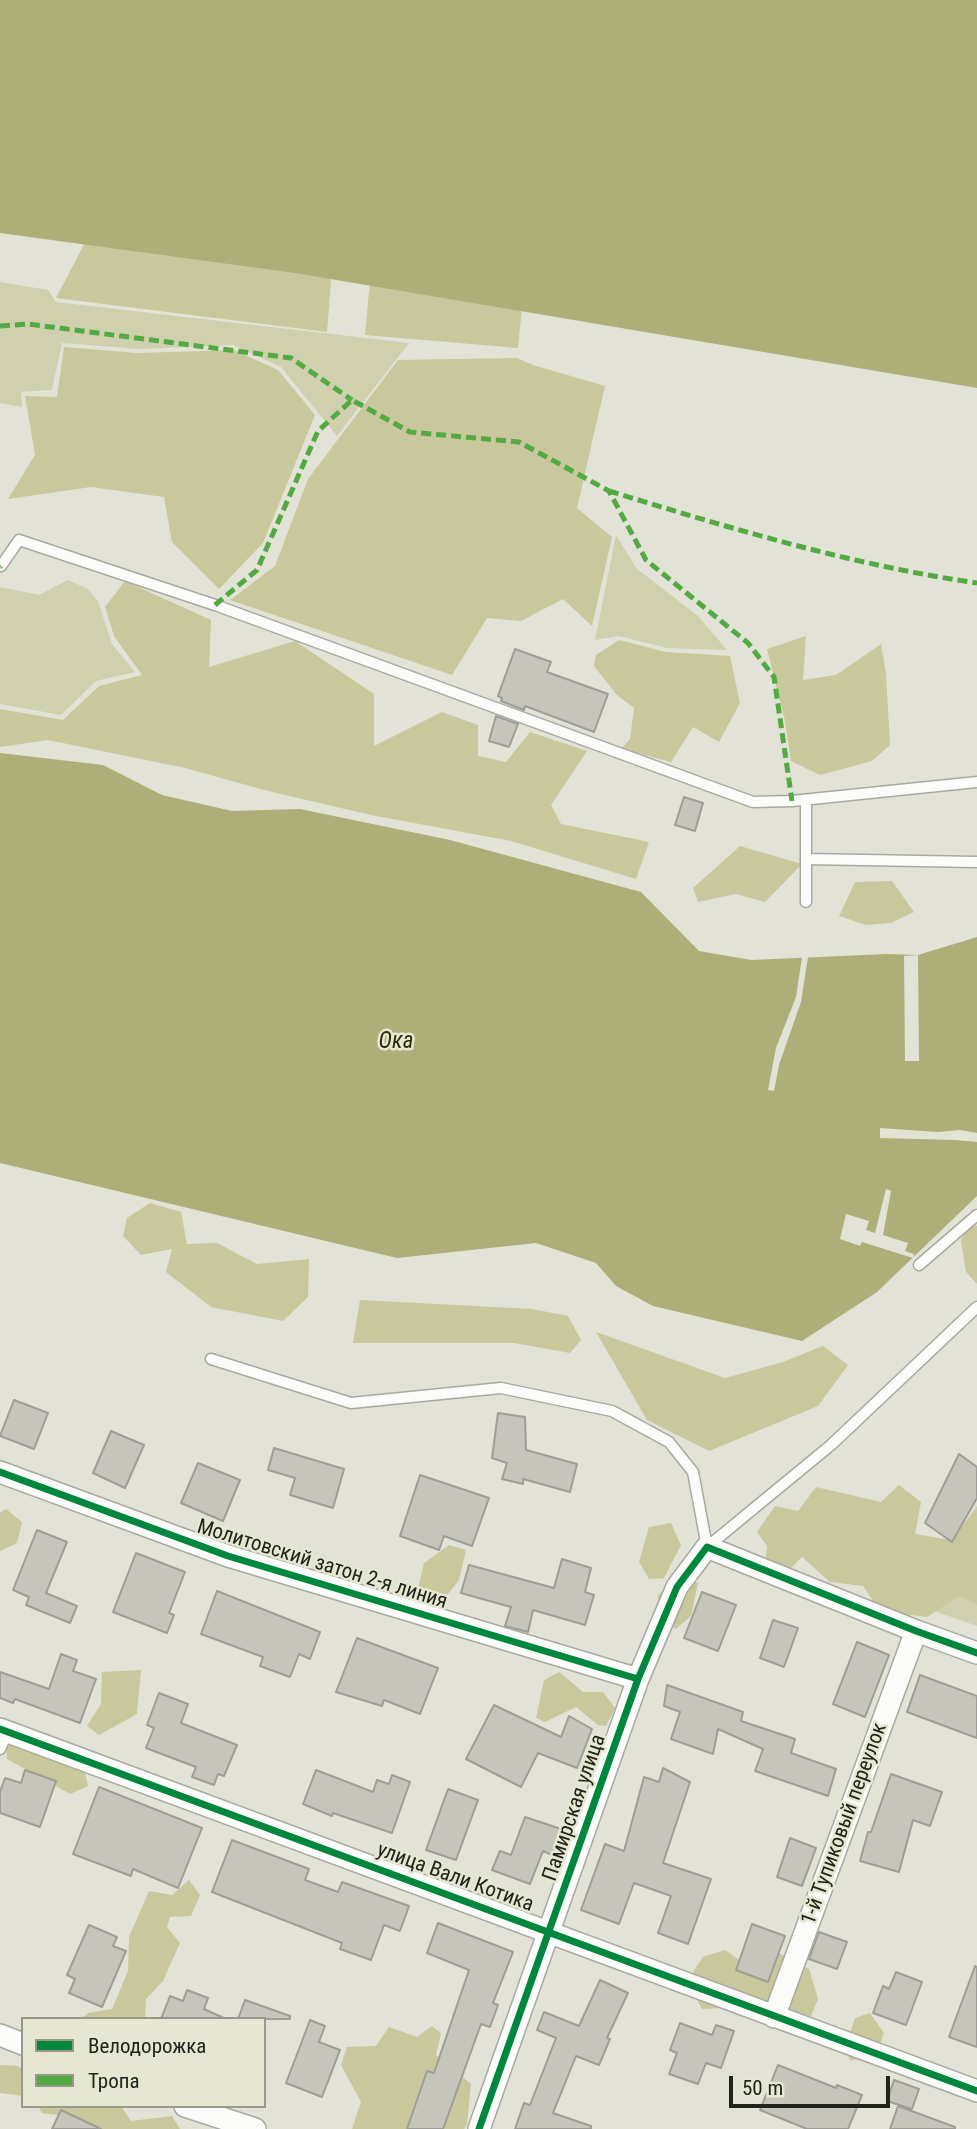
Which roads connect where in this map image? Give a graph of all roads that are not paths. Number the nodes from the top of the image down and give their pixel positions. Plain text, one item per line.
1 (1, 566) edge
2 (977, 782) edge
3 (806, 800) junction
4 (806, 859) junction
5 (977, 862) edge
6 (806, 902) dead end
7 (977, 1215) edge
8 (919, 1265) dead end
9 (977, 1307) edge
10 (211, 1359) dead end
11 (0, 1472) edge
12 (707, 1547) junction
13 (916, 1631) junction
14 (977, 1653) edge
15 (638, 1679) junction
16 (3, 1736) edge
17 (550, 1931) junction
18 (775, 2017) junction
19 (0, 2035) edge
20 (21, 2043) edge
21 (977, 2091) edge
22 (191, 2108) edge
23 (256, 2129) edge
24 (479, 2129) edge

1 - 3 lane
2 - 3 lane
3 - 4 lane
4 - 5 lane
4 - 6 lane
7 - 8 lane
9 - 12 lane
10 - 12 lane
11 - 15 street, Молитовский затон 2-я линия
12 - 13 street
12 - 15 street, Памирская улица
13 - 14 street
13 - 18 street, 1-й Тупиковый переулок
15 - 17 street, Памирская улица
16 - 17 street, улица Вали Котика
17 - 18 street, улица Вали Котика
17 - 24 street, Памирская улица
18 - 21 street, улица Вали Котика
19 - 20 street
22 - 23 street

